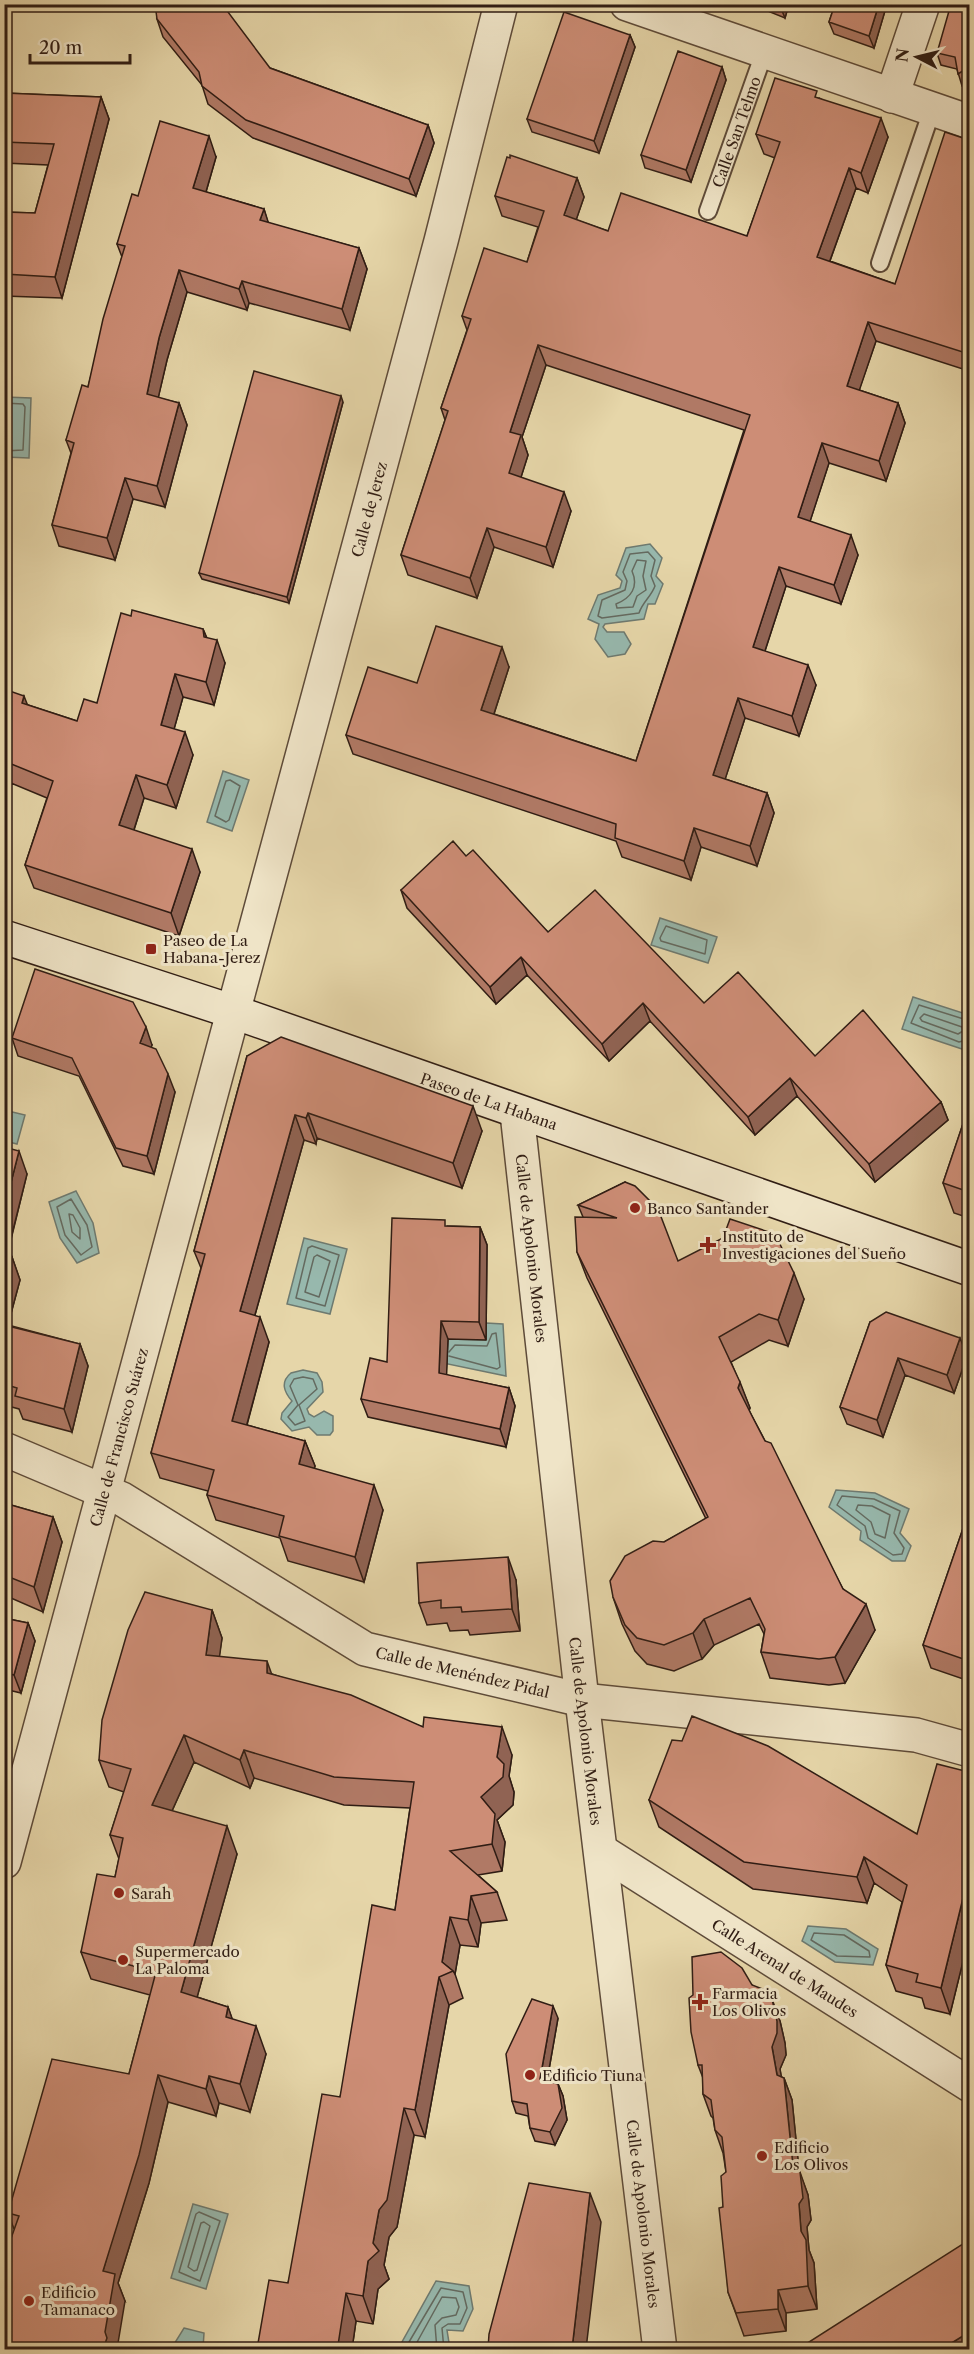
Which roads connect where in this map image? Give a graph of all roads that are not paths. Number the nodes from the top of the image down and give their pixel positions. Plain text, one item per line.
1 (501, 4) edge
2 (627, 4) edge
3 (923, 4) edge
4 (764, 53) junction
5 (892, 96) junction
6 (932, 110) junction
7 (969, 122) edge
8 (708, 211) dead end
9 (880, 263) dead end
10 (4, 937) edge
11 (234, 1012) junction
12 (517, 1113) junction
13 (969, 1269) edge
14 (4, 1449) edge
15 (104, 1491) junction
16 (582, 1700) junction
17 (969, 1750) edge
18 (601, 1851) junction
19 (6, 1852) edge
20 (969, 2085) edge
21 (660, 2349) edge

1 - 11 street, Calle de Jerez
2 - 4 street
3 - 5 street
4 - 5 street
4 - 8 lane, Calle San Telmo
5 - 6 street
6 - 7 street
6 - 9 lane
10 - 11 street, Paseo de La Habana
11 - 12 street, Paseo de La Habana
11 - 15 street, Calle de Francisco Suárez
12 - 13 street, Paseo de La Habana
12 - 16 street, Calle de Apolonio Morales
14 - 15 street, Calle de Menéndez Pidal
15 - 16 street, Calle de Menéndez Pidal
15 - 19 street, Calle de Francisco Suárez
16 - 17 street, Calle de Menéndez Pidal
16 - 18 street, Calle de Apolonio Morales
18 - 20 street, Calle Arenal de Maudes
18 - 21 street, Calle de Apolonio Morales

